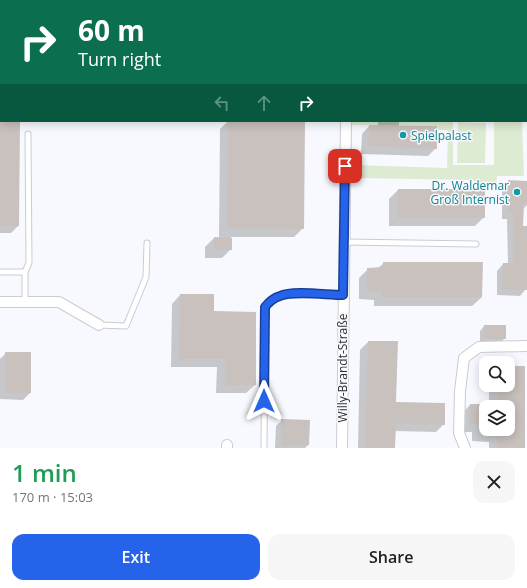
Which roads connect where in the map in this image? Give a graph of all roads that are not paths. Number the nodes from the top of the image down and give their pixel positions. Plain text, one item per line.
1 (346, 122) edge
2 (28, 134) dead end
3 (344, 242) junction
4 (147, 243) dead end
5 (476, 244) dead end
6 (0, 272) edge
7 (25, 272) junction
8 (343, 295) junction
9 (0, 302) edge
10 (25, 302) junction
11 (99, 325) joint
12 (527, 346) edge
13 (264, 448) edge
14 (342, 448) edge
15 (465, 448) edge

1 - 3 street, Willy-Brandt-Straße
2 - 7 lane
3 - 5 lane
3 - 8 street, Willy-Brandt-Straße
4 - 11 lane
6 - 7 lane
7 - 10 lane
8 - 13 lane
8 - 14 street, Willy-Brandt-Straße
9 - 10 street
10 - 11 street
12 - 15 street

